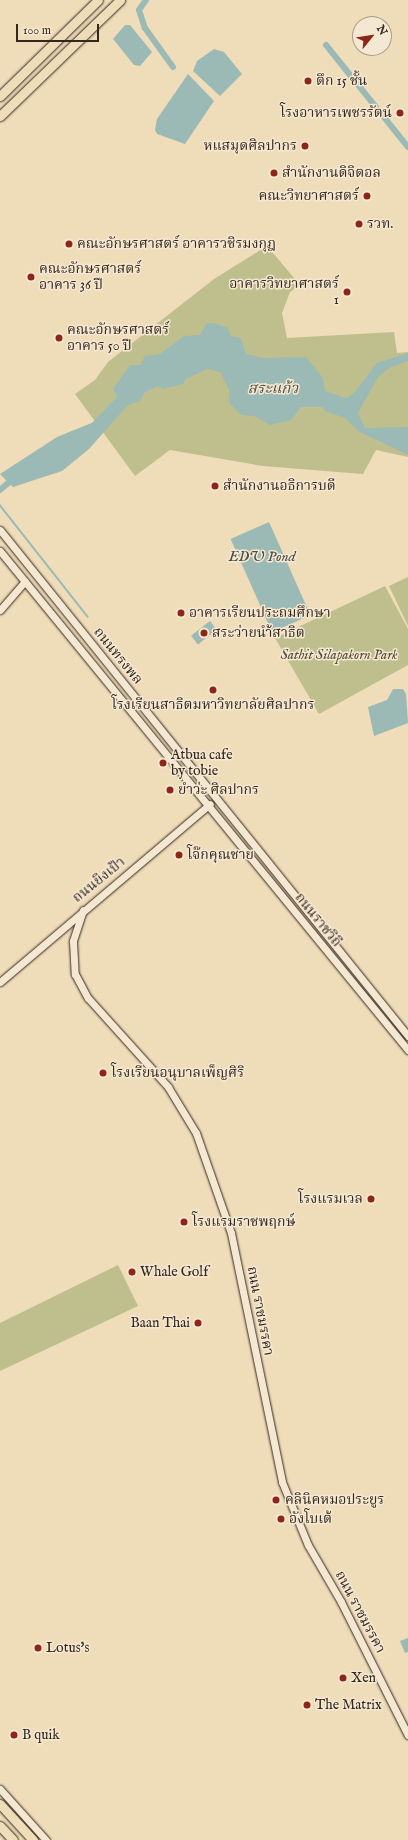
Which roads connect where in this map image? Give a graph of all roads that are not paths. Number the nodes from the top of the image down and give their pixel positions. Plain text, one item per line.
1 (98, 0) edge
2 (120, 0) edge
3 (0, 96) edge
4 (0, 116) edge
5 (0, 530) edge
6 (0, 551) edge
7 (38, 577) junction
8 (26, 583) junction
9 (0, 610) edge
10 (215, 799) junction
11 (208, 807) junction
12 (83, 910) junction
13 (0, 982) edge
14 (408, 1036) edge
15 (408, 1050) edge
16 (408, 1734) edge
17 (0, 1789) edge
18 (0, 1804) edge
19 (0, 1826) edge
20 (13, 1840) edge
21 (33, 1840) edge
22 (46, 1840) edge

1 - 3 highway
2 - 4 highway
5 - 7 main road, ถนนทรงพล
6 - 8 main road, ถนนทรงพล
7 - 8 main road
7 - 10 main road, ถนนทรงพล
8 - 9 main road
8 - 11 main road, ถนนทรงพล
10 - 11 main road, ถนนยิงเป้า
10 - 14 main road, ถนนราชวิถี
11 - 12 main road, ถนนยิงเป้า
11 - 15 main road, ถนนราชวิถี
12 - 13 main road, ถนนยิงเป้า
12 - 16 main road, ถนน ราชมรรคา
17 - 22 main road
18 - 21 highway
19 - 20 highway

